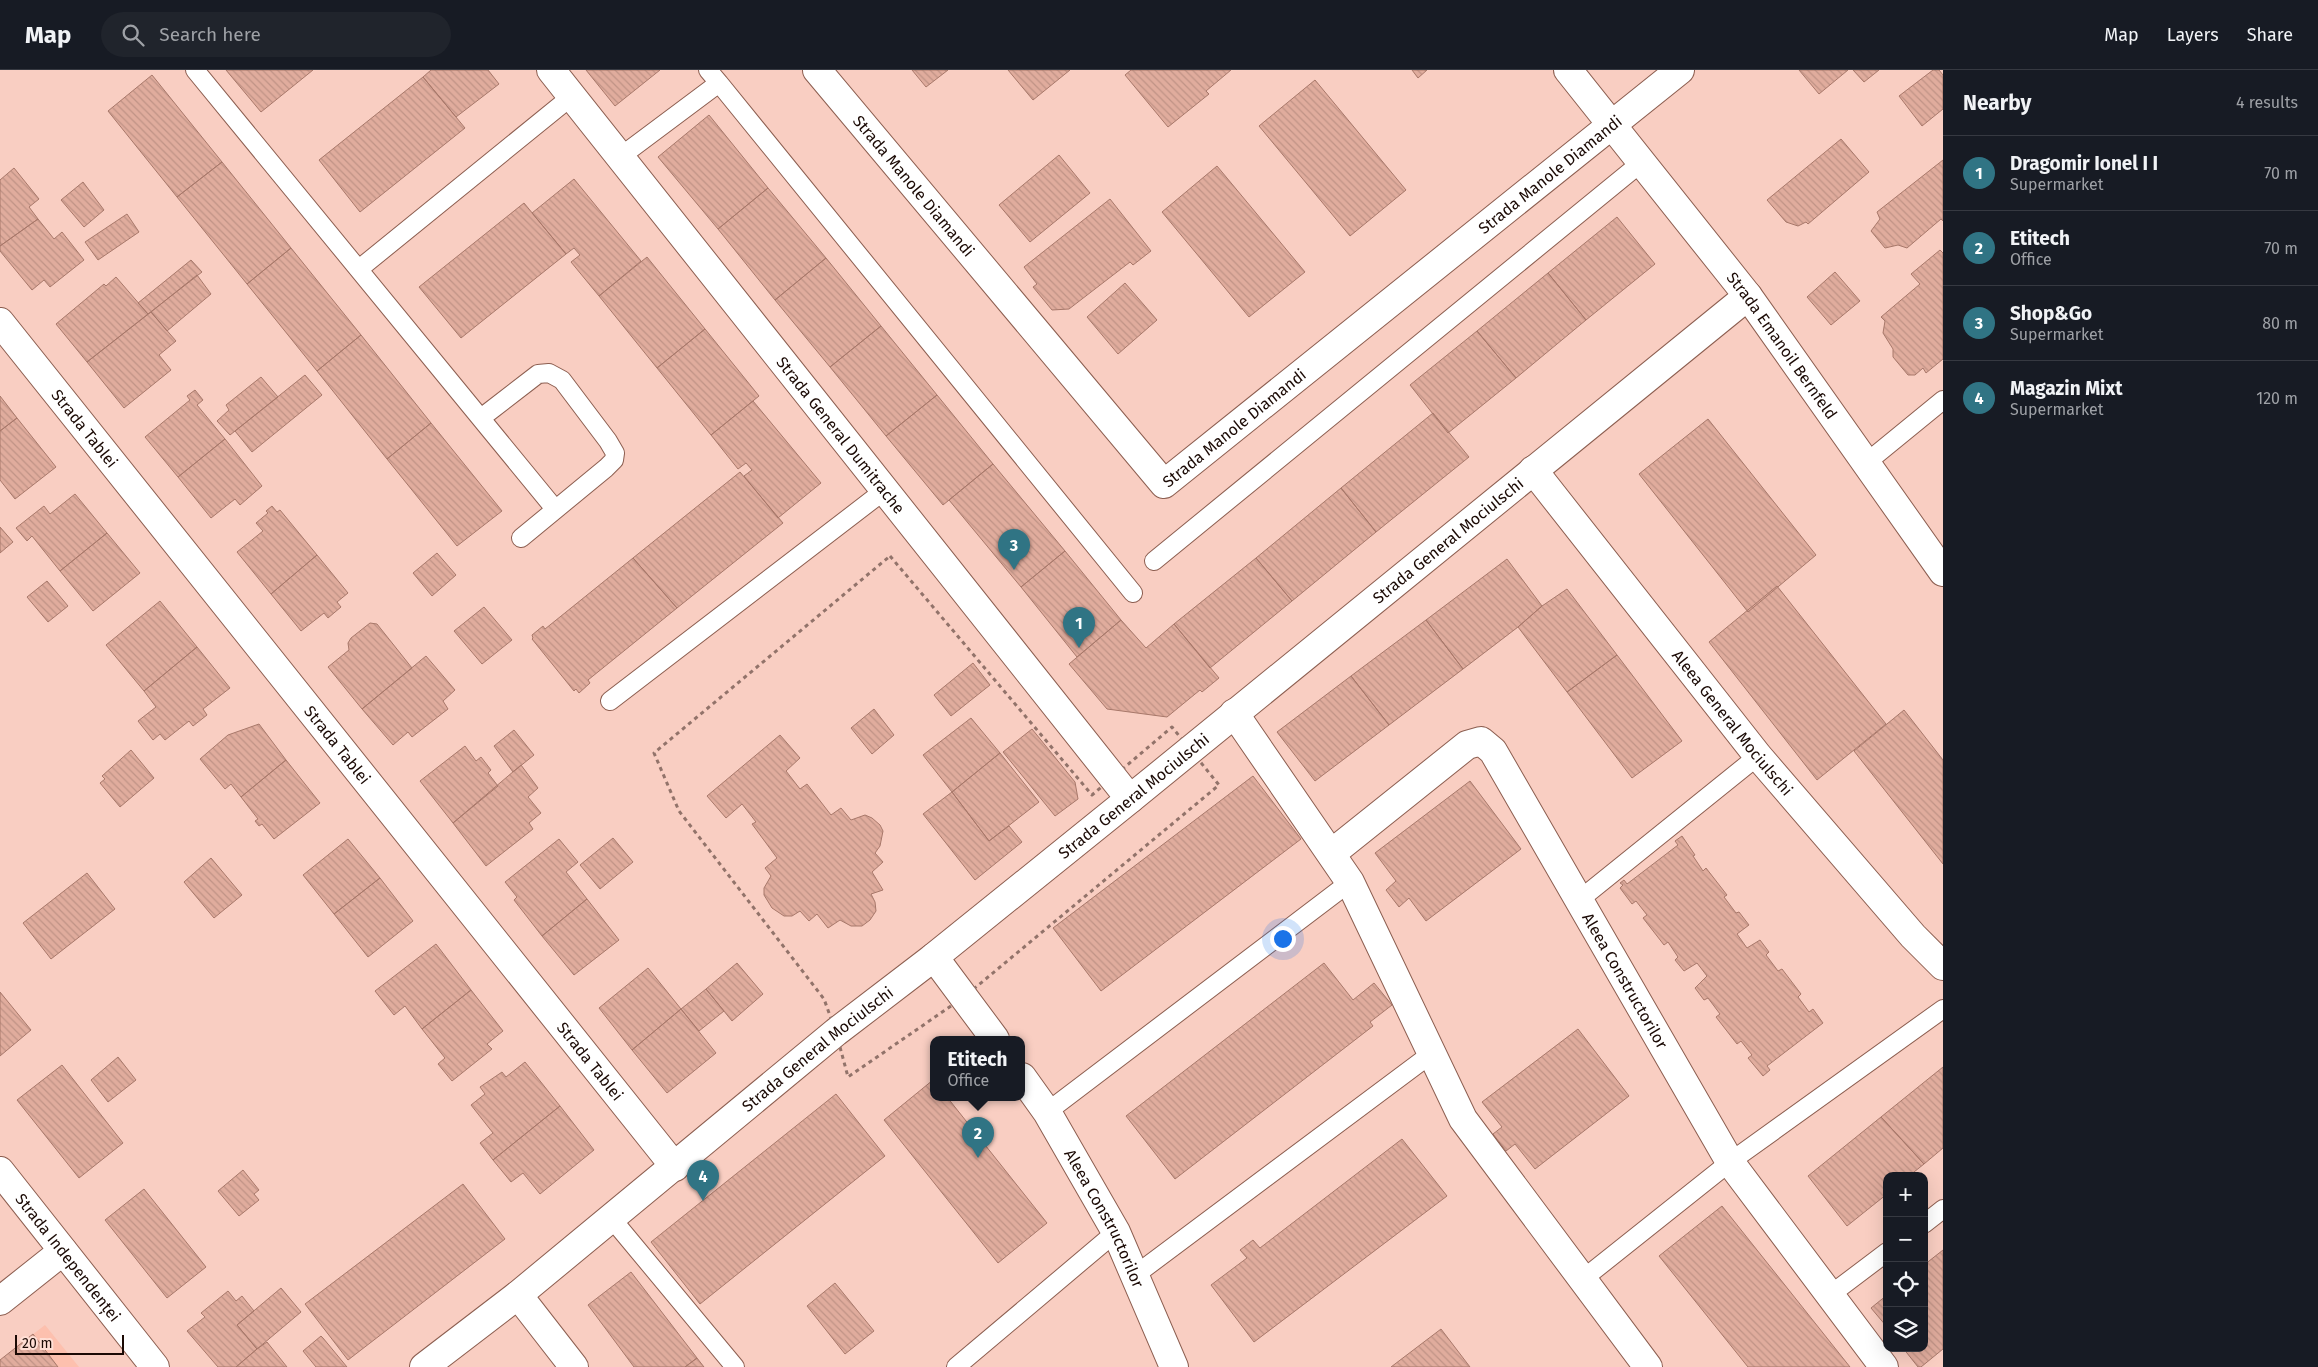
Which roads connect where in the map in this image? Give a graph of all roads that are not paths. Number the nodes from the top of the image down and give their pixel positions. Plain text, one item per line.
1 (195, 70) edge
2 (551, 70) edge
3 (816, 70) edge
4 (1568, 70) edge
5 (1680, 70) edge
6 (714, 76) edge
7 (572, 96) junction
8 (1612, 124) junction
9 (620, 157) junction
10 (1642, 162) junction
11 (359, 269) junction
12 (1748, 296) junction
13 (0, 322) edge
14 (1943, 400) edge
15 (481, 418) junction
16 (1866, 463) junction
17 (1534, 470) junction
18 (884, 490) junction
19 (555, 509) junction
20 (521, 538) dead end
21 (1154, 561) dead end
22 (1943, 572) edge
23 (1134, 592) dead end
24 (610, 702) dead end
25 (1234, 713) junction
26 (1758, 756) junction
27 (1130, 800) junction
28 (1332, 853) junction
29 (1350, 882) junction
30 (1578, 901) junction
31 (934, 957) junction
32 (1943, 966) edge
33 (1943, 1009) edge
34 (993, 1036) edge
35 (1431, 1054) junction
36 (1025, 1081) edge
37 (1047, 1112) junction
38 (1730, 1162) junction
39 (675, 1167) junction
40 (0, 1171) edge
41 (1943, 1209) edge
42 (612, 1219) junction
43 (1928, 1221) edge
44 (1116, 1232) junction
45 (63, 1251) junction
46 (1883, 1255) edge
47 (1134, 1276) junction
48 (1583, 1278) junction
49 (518, 1295) junction
50 (1830, 1295) junction
51 (0, 1301) edge
52 (1640, 1364) edge
53 (155, 1367) edge
54 (424, 1367) edge
55 (574, 1367) edge
56 (735, 1367) edge
57 (956, 1367) edge
58 (1174, 1367) edge
59 (1884, 1367) edge

1 - 11 lane
2 - 7 street, Strada General Dumitrache
3 - 8 street, Strada Manole Diamandi
4 - 8 street, Strada Emanoil Bernfeld
5 - 8 street, Strada Manole Diamandi
6 - 9 lane
6 - 23 lane
7 - 9 street, Strada General Dumitrache
7 - 11 lane
8 - 10 street, Strada Emanoil Bernfeld
9 - 18 street, Strada General Dumitrache
10 - 12 street, Strada Emanoil Bernfeld
10 - 21 lane
11 - 15 lane
12 - 16 street, Strada Emanoil Bernfeld
12 - 17 street, Strada General Mociulschi
13 - 39 street, Strada Tablei
14 - 16 lane
15 - 19 lane
15 - 19 lane
16 - 22 street, Strada Emanoil Bernfeld
17 - 25 street, Strada General Mociulschi
17 - 26 street, Aleea General Mociulschi
18 - 24 lane
18 - 27 street, Strada General Dumitrache
19 - 20 lane
25 - 27 street, Strada General Mociulschi
25 - 28 street
26 - 30 lane
26 - 32 street, Aleea General Mociulschi
27 - 31 street, Strada General Mociulschi
28 - 29 street
28 - 30 street, Aleea Constructorilor
29 - 35 street
29 - 37 lane
30 - 38 street, Aleea Constructorilor
31 - 34 street
31 - 39 street, Strada General Mociulschi
33 - 38 lane
35 - 47 lane
35 - 48 street
36 - 37 street, Aleea Constructorilor
37 - 44 street, Aleea Constructorilor
38 - 48 lane
38 - 50 street, Aleea Constructorilor
39 - 42 street, Strada General Mociulschi
40 - 45 street, Strada Independenței
41 - 43 lane
42 - 49 street, Strada General Mociulschi
42 - 56 lane
44 - 47 street, Aleea Constructorilor
44 - 57 lane
45 - 51 street
45 - 53 street, Strada Independenței
46 - 50 lane
47 - 58 street, Aleea Constructorilor
48 - 52 street
49 - 54 street, Strada General Mociulschi
49 - 55 street
50 - 59 street, Aleea Constructorilor

